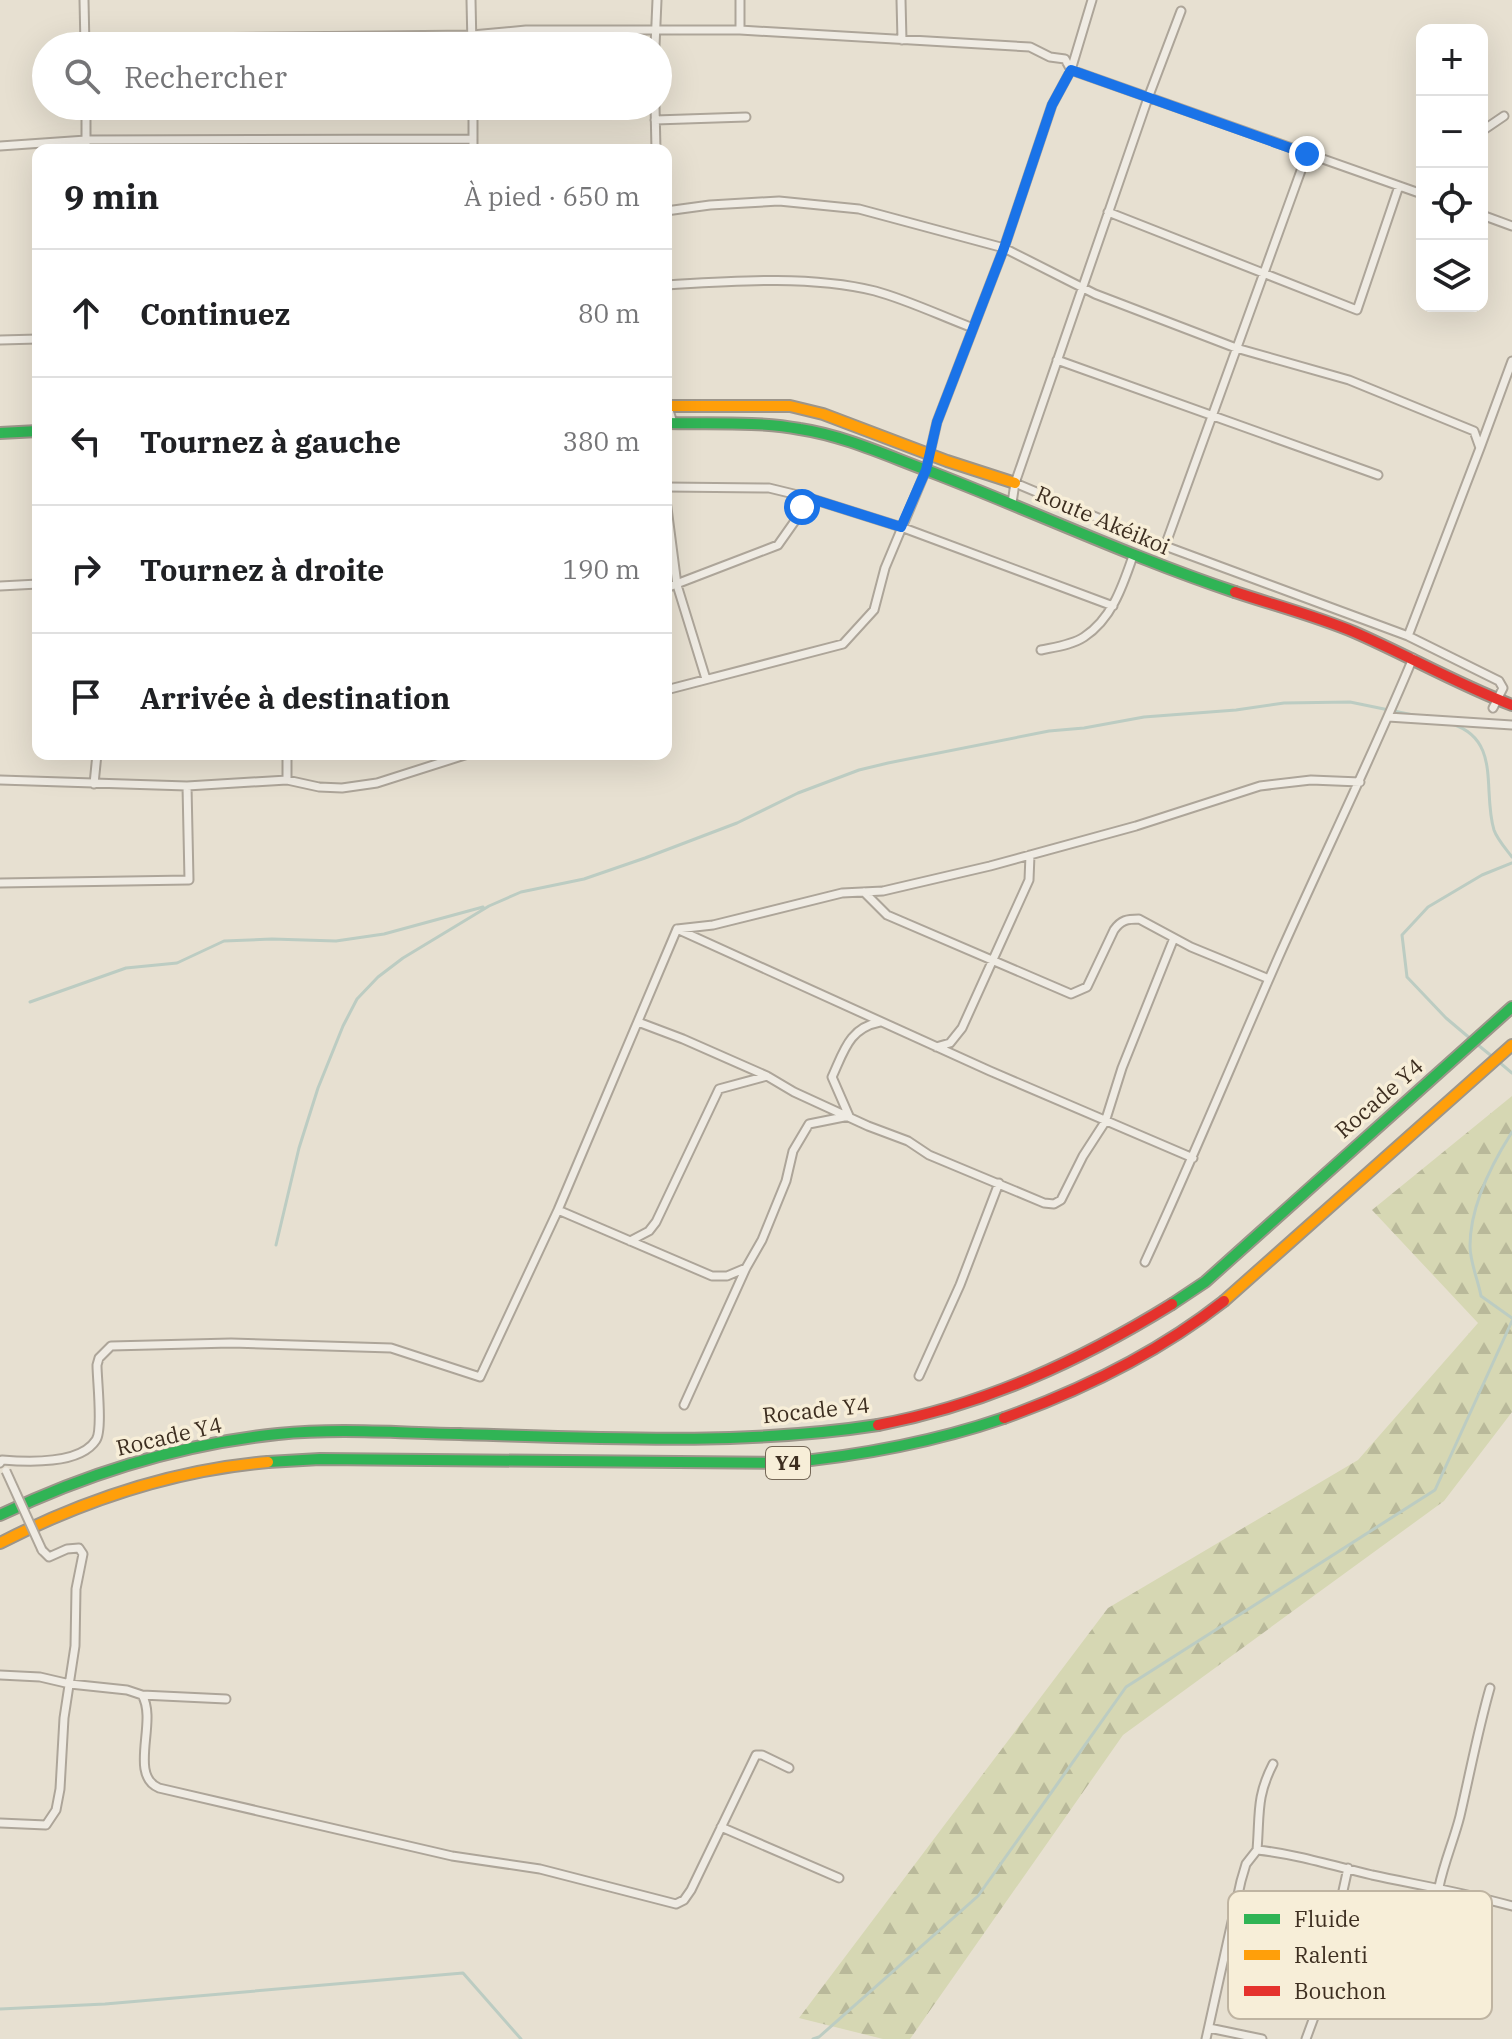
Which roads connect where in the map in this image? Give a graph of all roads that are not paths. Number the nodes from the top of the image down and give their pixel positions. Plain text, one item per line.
1 (84, 0) edge
2 (471, 0) edge
3 (657, 0) edge
4 (740, 0) edge
5 (901, 0) edge
6 (1092, 0) edge
7 (1181, 11) dead end
8 (656, 30) junction
9 (740, 30) junction
10 (85, 32) edge
11 (472, 32) edge
12 (504, 32) edge
13 (902, 40) junction
14 (1071, 70) junction
15 (1148, 98) junction
16 (1504, 116) dead end
17 (746, 117) dead end
18 (672, 119) edge
19 (86, 120) edge
20 (473, 120) edge
21 (655, 120) edge
22 (1488, 127) edge
23 (473, 139) junction
24 (86, 140) junction
25 (86, 144) edge
26 (473, 144) edge
27 (656, 144) edge
28 (0, 146) edge
29 (1307, 154) junction
30 (1399, 186) junction
31 (1416, 192) edge
32 (672, 210) edge
33 (1108, 212) junction
34 (1488, 217) edge
35 (1512, 226) edge
36 (1004, 248) junction
37 (1264, 272) junction
38 (672, 285) edge
39 (1082, 288) junction
40 (973, 328) junction
41 (32, 339) edge
42 (0, 340) edge
43 (1236, 348) junction
44 (1057, 360) junction
45 (1512, 361) edge
46 (672, 404) edge
47 (1212, 416) junction
48 (672, 423) edge
49 (32, 431) edge
50 (0, 433) edge
51 (1480, 448) junction
52 (931, 455) junction
53 (926, 470) junction
54 (1378, 475) dead end
55 (1015, 483) junction
56 (672, 487) edge
57 (806, 497) junction
58 (1012, 503) junction
59 (901, 527) junction
60 (672, 546) edge
61 (1165, 546) junction
62 (1133, 556) junction
63 (32, 584) edge
64 (677, 585) junction
65 (0, 586) edge
66 (672, 586) edge
67 (1113, 606) junction
68 (1408, 636) junction
69 (1041, 650) dead end
70 (1413, 658) junction
71 (706, 679) junction
72 (672, 688) edge
73 (1496, 704) junction
74 (1512, 705) edge
75 (1388, 717) junction
76 (1512, 725) edge
77 (96, 760) edge
78 (287, 760) edge
79 (449, 760) edge
80 (0, 780) edge
81 (287, 780) junction
82 (1360, 782) junction
83 (94, 784) junction
84 (187, 786) junction
85 (1030, 855) junction
86 (0, 883) edge
87 (864, 892) junction
88 (677, 929) junction
89 (1174, 938) junction
90 (994, 960) junction
91 (1269, 979) junction
92 (1511, 1007) edge
93 (638, 1022) junction
94 (880, 1022) junction
95 (1512, 1045) edge
96 (936, 1047) junction
97 (767, 1076) junction
98 (849, 1116) junction
99 (1105, 1122) junction
100 (1193, 1158) junction
101 (999, 1183) junction
102 (558, 1210) junction
103 (630, 1241) junction
104 (1145, 1262) dead end
105 (746, 1268) junction
106 (919, 1376) dead end
107 (684, 1405) dead end
108 (1, 1460) edge
109 (0, 1515) edge
110 (0, 1543) edge
111 (0, 1675) edge
112 (70, 1684) junction
113 (1490, 1688) dead end
114 (142, 1695) junction
115 (226, 1699) dead end
116 (1273, 1764) dead end
117 (789, 1768) dead end
118 (0, 1823) edge
119 (721, 1827) junction
120 (1257, 1850) junction
121 (1348, 1868) junction
122 (839, 1878) dead end
123 (1439, 1887) junction
124 (1239, 1891) edge
125 (1343, 1891) edge
126 (1454, 1891) edge
127 (1492, 1901) edge
128 (1512, 1906) edge
129 (1228, 1941) edge
130 (1313, 2019) edge
131 (1209, 2028) junction
132 (1206, 2039) edge
133 (1262, 2039) edge
134 (1306, 2039) edge

1 - 10 street
2 - 11 street
3 - 8 street
4 - 9 street
5 - 13 street
6 - 14 street
7 - 15 street
8 - 9 street
8 - 12 street
9 - 13 street
13 - 14 street
14 - 15 street
14 - 36 street
15 - 29 street
15 - 33 street
16 - 22 street
17 - 18 street
19 - 24 street
20 - 23 street
21 - 27 street
23 - 24 street
23 - 26 street
24 - 25 street
24 - 28 street
29 - 30 street
29 - 37 street
30 - 31 street
30 - 37 street
32 - 36 street
33 - 37 street
33 - 39 street
34 - 35 street
36 - 39 street
36 - 40 street
37 - 43 street
38 - 40 street
39 - 43 street
39 - 44 street
40 - 52 street
41 - 42 street
43 - 47 street
43 - 51 street
44 - 47 street
44 - 55 street
45 - 51 street
46 - 52 main road, Route Akéikoi
47 - 54 street
47 - 61 street
48 - 53 main road, Route Akéikoi
49 - 50 main road
51 - 68 street
52 - 53 street
52 - 55 main road, Route Akéikoi
53 - 58 main road, Route Akéikoi
53 - 59 street
55 - 58 street
55 - 61 street
56 - 57 street
57 - 59 street
57 - 64 street
58 - 62 main road, Route Akéikoi
59 - 67 street
59 - 71 street
60 - 64 street
61 - 68 street
62 - 67 street
62 - 70 main road, Route Akéikoi
63 - 65 street
64 - 66 street
64 - 71 street
67 - 69 street
68 - 73 street
70 - 73 main road, Route Akéikoi
70 - 75 street
71 - 72 street
73 - 74 main road, Route Akéikoi
75 - 76 street
75 - 82 street
77 - 83 street
78 - 81 street
79 - 81 street
80 - 83 street
81 - 84 street
82 - 85 street
82 - 91 street
83 - 84 street
84 - 86 street
85 - 87 street
85 - 90 street
87 - 88 street
87 - 90 street
88 - 93 street
88 - 94 street
89 - 90 street
89 - 91 street
89 - 99 street
90 - 96 street
91 - 100 street
92 - 109 main road, Rocade Y4 / Y4
93 - 97 street
93 - 102 street
94 - 96 street
94 - 98 street
95 - 110 main road, Rocade Y4 / Y4
96 - 99 street
97 - 98 street
97 - 103 street
98 - 101 street
98 - 105 street
99 - 100 street
99 - 101 street
100 - 104 street
101 - 106 street
102 - 103 street
102 - 108 street
103 - 105 street
105 - 107 street
108 - 112 street, bridge
111 - 112 street
112 - 114 street
112 - 118 street
113 - 123 street
114 - 115 street
114 - 119 street
116 - 120 street
117 - 119 street
119 - 122 street
120 - 121 street
120 - 124 street
121 - 123 street
121 - 125 street
123 - 126 street
127 - 128 street
129 - 131 street
130 - 134 street
131 - 132 street
131 - 133 street

